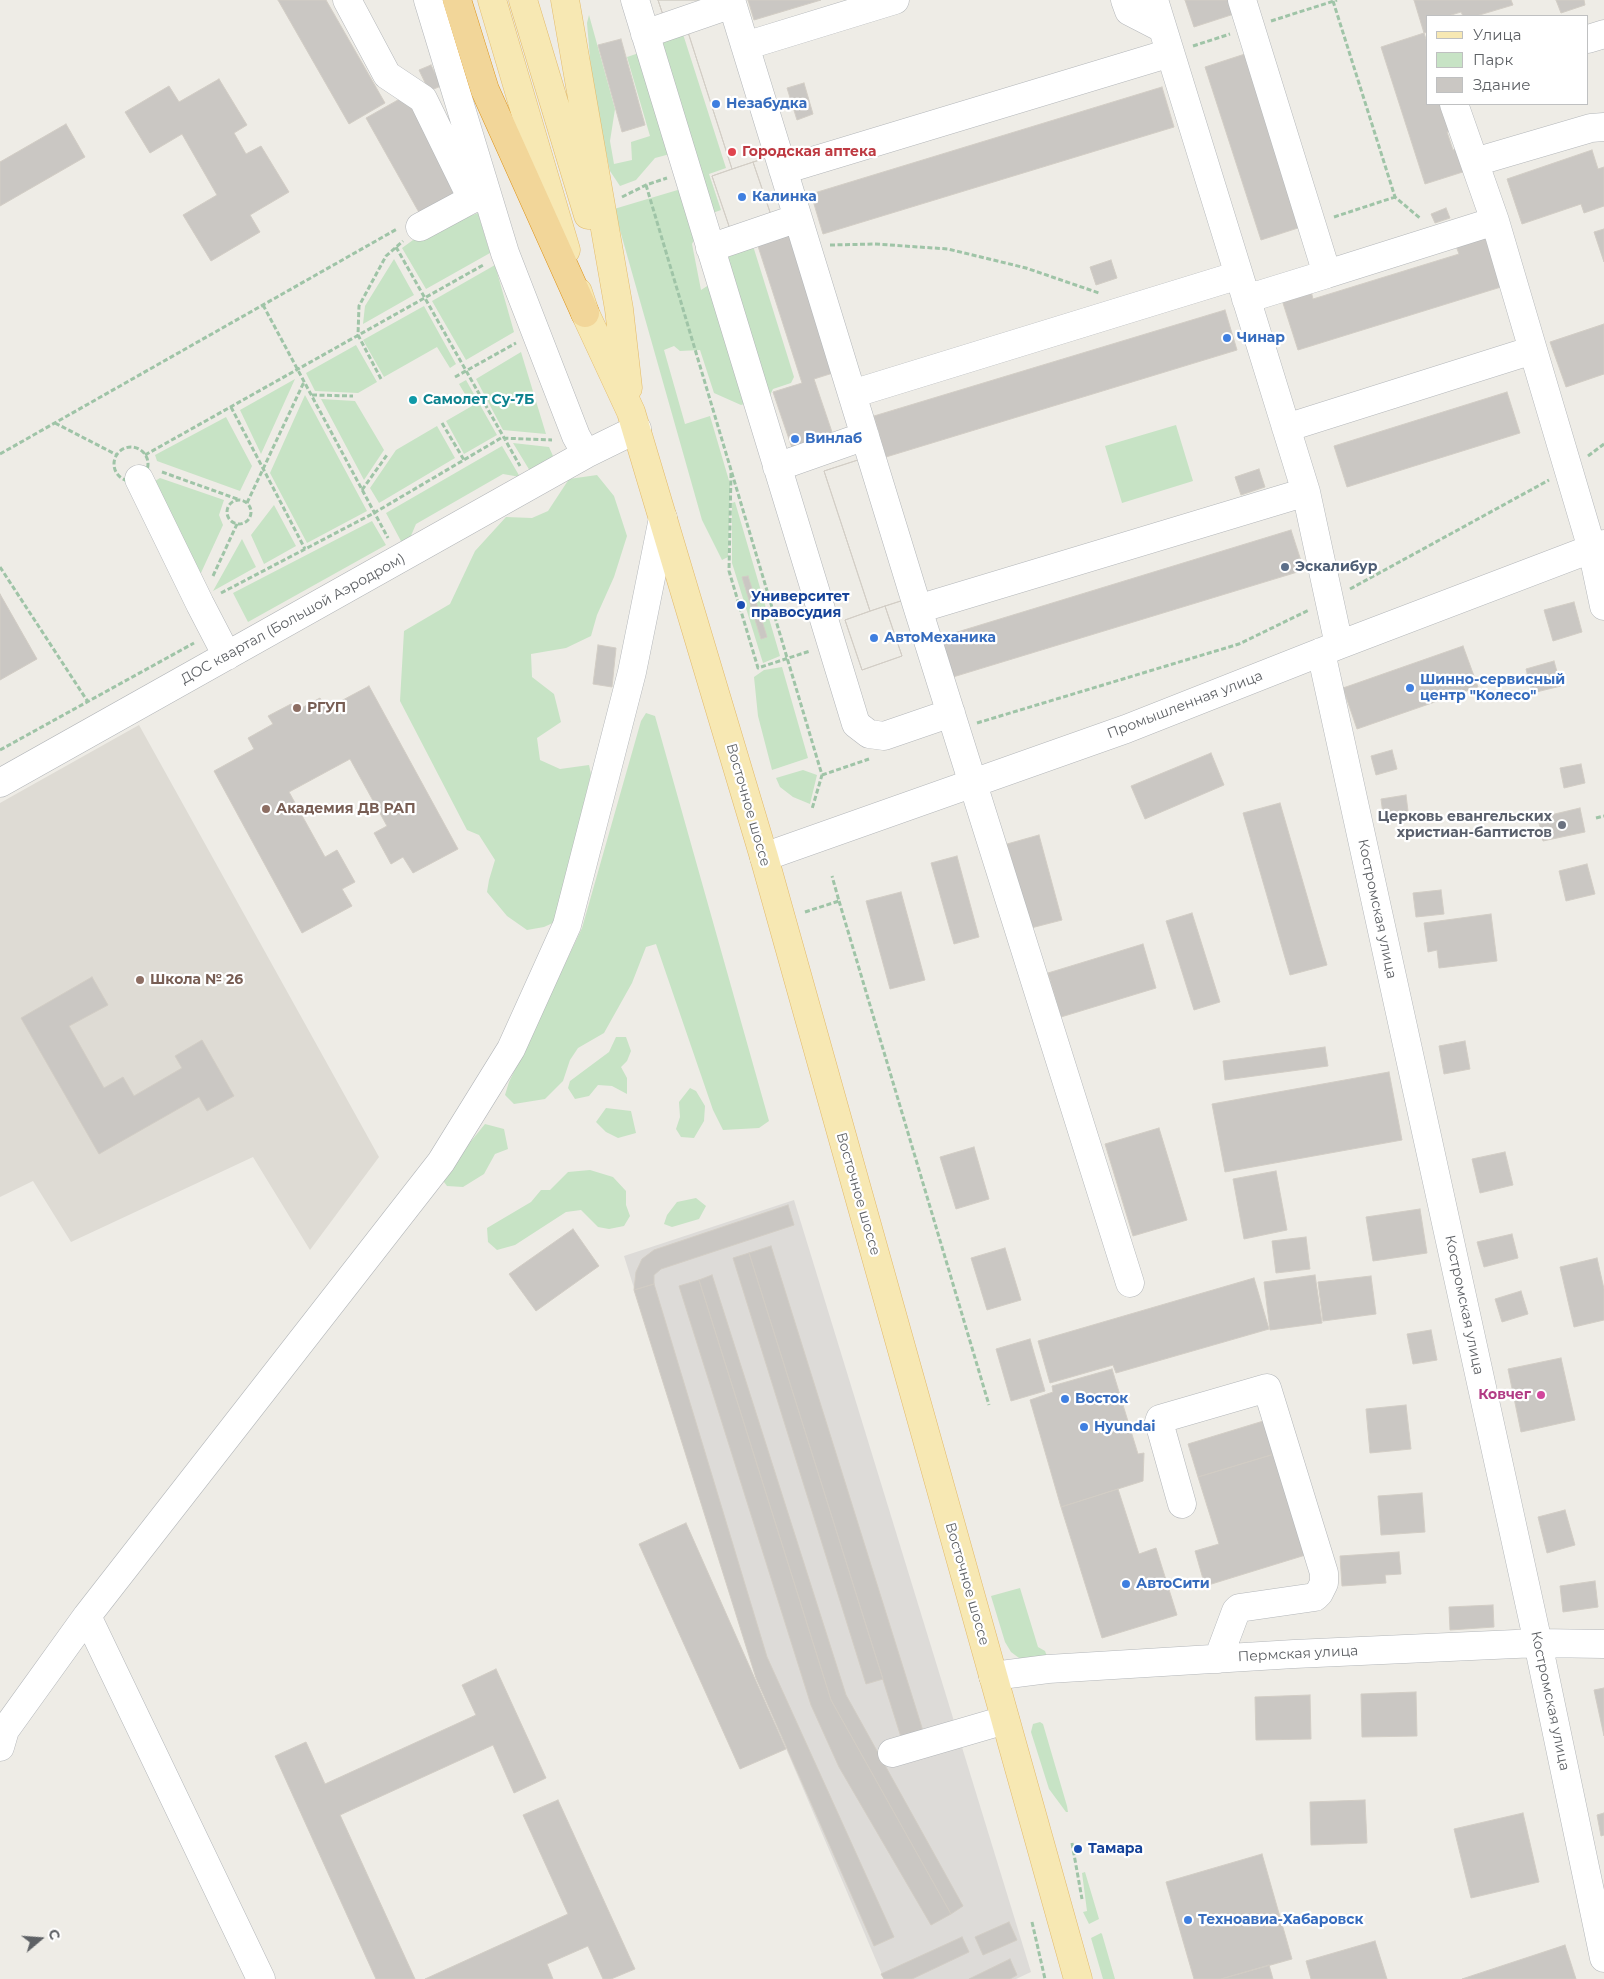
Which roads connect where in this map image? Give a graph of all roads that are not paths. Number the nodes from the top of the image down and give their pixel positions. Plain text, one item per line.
1 (347, 0) edge
2 (428, 0) edge
3 (457, 0) edge
4 (492, 0) edge
5 (523, 0) edge
6 (565, 0) edge
7 (635, 0) edge
8 (895, 0) edge
9 (1125, 0) edge
10 (1154, 0) edge
11 (1242, 0) edge
12 (731, 2) edge
13 (1162, 28) junction
14 (645, 34) junction
15 (1604, 34) edge
16 (1589, 39) edge
17 (745, 46) junction
18 (1170, 53) junction
19 (1454, 105) edge
20 (1604, 127) edge
21 (1475, 162) junction
22 (783, 170) junction
23 (480, 197) junction
24 (798, 218) junction
25 (1495, 221) junction
26 (420, 227) road end
27 (710, 248) junction
28 (1327, 274) junction
29 (1242, 287) junction
30 (619, 309) junction
31 (585, 313) junction
32 (1533, 350) junction
33 (852, 394) junction
34 (634, 420) junction
35 (1286, 428) junction
36 (865, 436) junction
37 (586, 454) junction
38 (144, 466) road end
39 (777, 467) junction
40 (1306, 492) junction
41 (663, 518) junction
42 (1598, 546) edge
43 (1604, 606) edge
44 (918, 609) junction
45 (1330, 649) junction
46 (227, 656) junction
47 (953, 721) junction
48 (0, 783) edge
49 (973, 783) junction
50 (764, 857) junction
51 (1130, 1283) dead end
52 (1182, 1504) dead end
53 (88, 1616) junction
54 (1538, 1643) junction
55 (1604, 1644) edge
56 (1218, 1659) junction
57 (993, 1676) junction
58 (1005, 1720) junction
59 (0, 1748) edge
60 (892, 1754) dead end
61 (1604, 1958) edge
62 (261, 1979) edge
63 (1078, 1979) edge

1 - 23 street
2 - 23 street
3 - 31 highway
4 - 31 main road
5 - 30 main road
6 - 30 main road
7 - 14 street
8 - 17 street
9 - 13 street
10 - 13 street, Костромская улица
11 - 28 street
12 - 14 street
12 - 17 street
13 - 18 street, Костромская улица
14 - 27 street
15 - 16 street
17 - 22 street
18 - 22 street
18 - 29 street, Костромская улица
19 - 21 street
20 - 21 street
21 - 25 street
22 - 24 street
23 - 26 street
23 - 37 street
24 - 27 street
24 - 33 street
25 - 28 street
25 - 32 street
27 - 39 street
28 - 29 street
29 - 33 street
29 - 35 street, Костромская улица
30 - 34 main road
31 - 34 main road
32 - 35 street
32 - 42 street
33 - 36 street
34 - 37 street, ДОС квартал (Большой Аэродром)
34 - 41 main road, Восточное шоссе
35 - 40 street, Костромская улица
36 - 39 street
36 - 44 street
37 - 46 street, ДОС квартал (Большой Аэродром)
38 - 46 street
39 - 47 street
40 - 44 street
40 - 45 street, Костромская улица
41 - 50 main road, Восточное шоссе
41 - 53 street
42 - 43 street
42 - 45 street, Промышленная улица
44 - 47 street
45 - 49 street, Промышленная улица
45 - 54 street, Костромская улица
46 - 48 street, ДОС квартал (Большой Аэродром)
47 - 49 street
49 - 50 street, Промышленная улица
49 - 51 street
50 - 57 main road, Восточное шоссе
52 - 56 street
53 - 59 street
53 - 62 street
54 - 55 street, Пермская улица
54 - 56 street, Пермская улица
54 - 61 street, Костромская улица
56 - 57 street, Пермская улица
57 - 58 main road, Восточное шоссе
58 - 60 street
58 - 63 main road, Восточное шоссе

